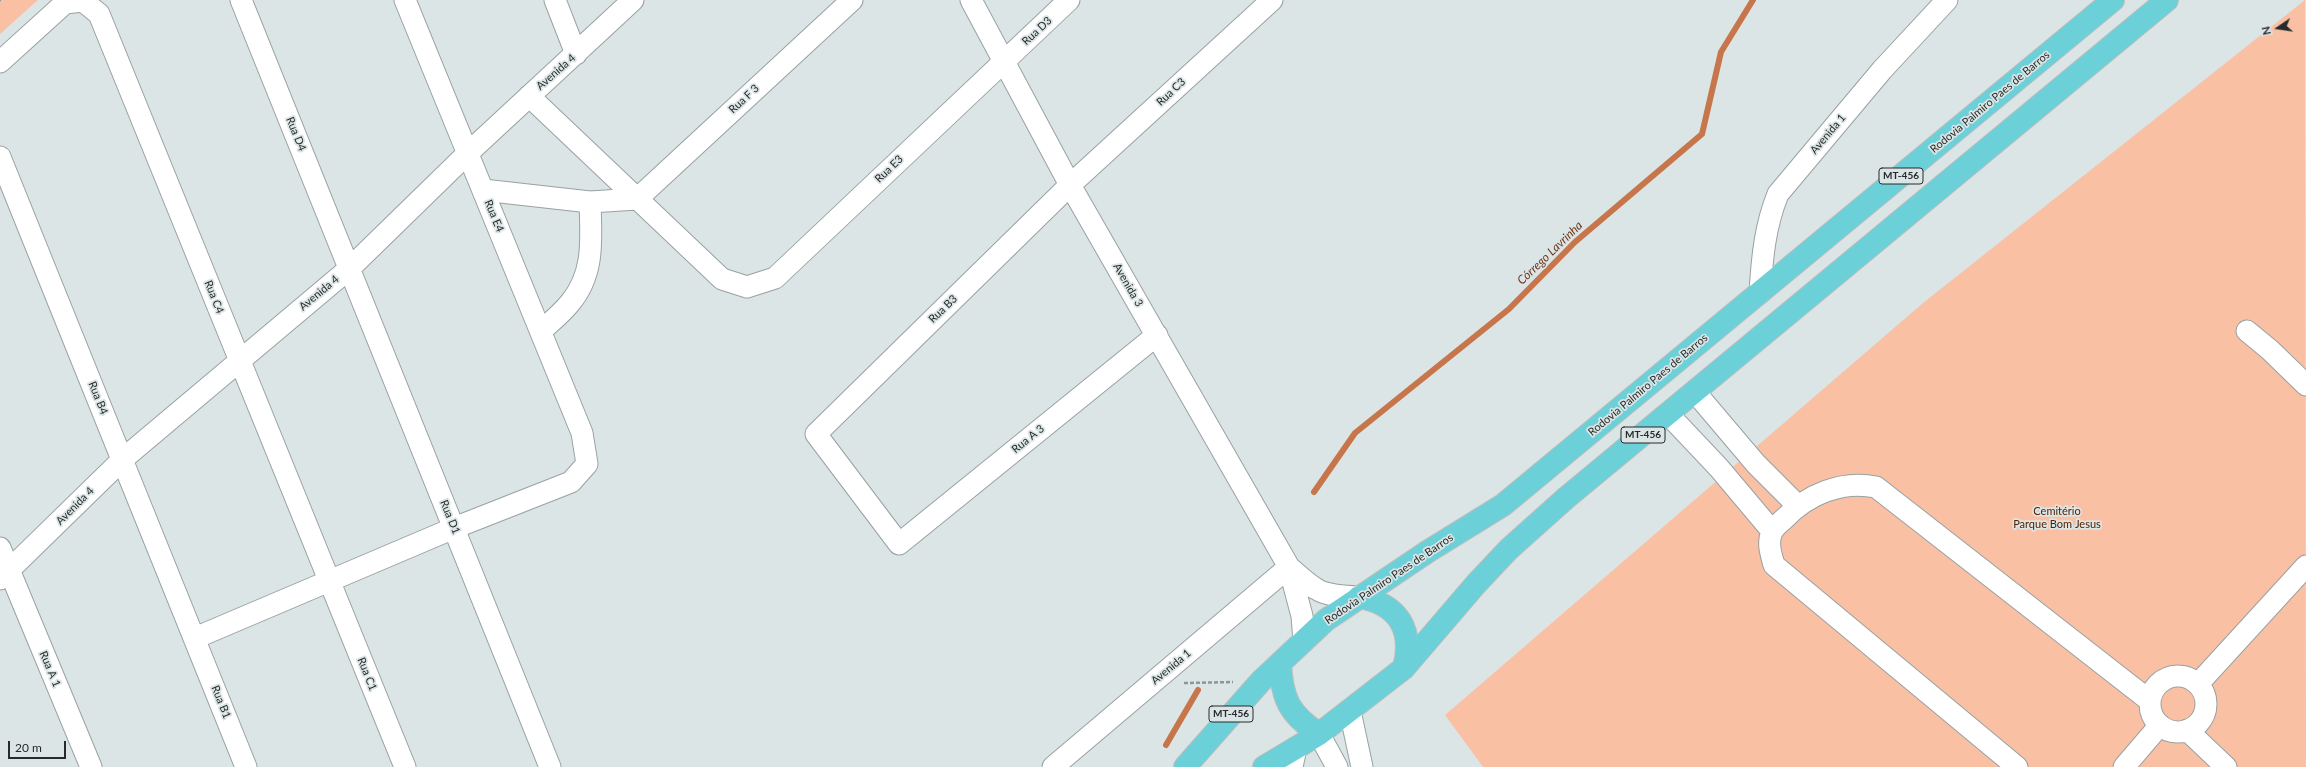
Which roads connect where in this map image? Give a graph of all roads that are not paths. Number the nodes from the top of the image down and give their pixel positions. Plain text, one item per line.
1 (241, 0) edge
2 (405, 0) edge
3 (555, 0) edge
4 (633, 0) edge
5 (852, 0) edge
6 (971, 0) edge
7 (1070, 0) edge
8 (1272, 0) edge
9 (1947, 0) edge
10 (2113, 0) edge
11 (2167, 0) edge
12 (576, 54) junction
13 (1004, 61) junction
14 (0, 62) edge
15 (529, 96) junction
16 (468, 153) junction
17 (0, 157) edge
18 (1070, 184) junction
19 (483, 190) junction
20 (637, 199) junction
21 (590, 202) junction
22 (350, 268) junction
23 (1760, 292) junction
24 (541, 331) junction
25 (2247, 331) dead end
26 (1157, 335) junction
27 (239, 359) junction
28 (2306, 385) edge
29 (1695, 392) junction
30 (1668, 414) junction
31 (123, 459) junction
32 (1798, 506) junction
33 (454, 528) junction
34 (1772, 532) junction
35 (899, 544) joint
36 (0, 548) edge
37 (2306, 566) edge
38 (1289, 568) junction
39 (5, 575) edge
40 (329, 580) junction
41 (1359, 597) junction
42 (195, 638) junction
43 (1304, 641) junction
44 (1280, 663) junction
45 (1404, 668) junction
46 (2198, 684) junction
47 (2150, 701) junction
48 (1350, 710) junction
49 (2160, 725) junction
50 (2187, 730) junction
51 (1319, 734) junction
52 (1294, 757) edge
53 (91, 767) edge
54 (246, 767) edge
55 (405, 767) edge
56 (550, 767) edge
57 (1053, 767) edge
58 (1185, 767) edge
59 (1264, 767) edge
60 (1337, 767) edge
61 (1362, 767) edge
62 (2017, 767) edge
63 (2124, 767) edge
64 (2226, 767) edge

1 - 22 street, Rua D4
2 - 16 street, Rua E4
3 - 12 street
4 - 12 street, Avenida 4
5 - 20 street, Rua F 3
6 - 13 street, Avenida 3
7 - 13 street, Rua D3
8 - 18 street, Rua C3
9 - 23 street, Avenida 1
10 - 23 main road, Rodovia Palmiro Paes de Barros / MT-456
11 - 29 main road, MT-456
12 - 15 street, Avenida 4
13 - 18 street, Avenida 3
13 - 20 street, Rua E3
14 - 27 street, Rua C4
15 - 16 street, Avenida 4
15 - 20 street
16 - 19 street, Rua E4
16 - 22 street, Avenida 4
17 - 31 street, Rua B4
18 - 26 street, Avenida 3
18 - 35 street, Rua B3
19 - 21 street
19 - 24 street, Rua E4
20 - 21 street
21 - 24 street
22 - 27 street, Avenida 4
22 - 33 street, Rua D1
23 - 41 main road, Rodovia Palmiro Paes de Barros / MT-456
24 - 33 street, Rua E4
25 - 28 street
26 - 35 street, Rua A 3
26 - 38 street, Avenida 3
27 - 31 street, Avenida 4
27 - 40 street, Rua C4
29 - 30 main road, MT-456
29 - 32 street
30 - 34 street
30 - 45 main road, MT-456
31 - 39 street, Avenida 4
31 - 42 street, Rua B4
32 - 34 street
32 - 47 street
33 - 40 street
33 - 56 street, Rua D1
34 - 62 street
36 - 39 street, Rua A 1
37 - 46 street
38 - 41 street
38 - 43 street
38 - 57 street, Avenida 1
39 - 53 street, Rua A 1
40 - 42 street
40 - 55 street, Rua C1
41 - 43 main road, Rodovia Palmiro Paes de Barros / MT-456
41 - 45 main road
42 - 54 street, Rua B1
43 - 44 main road, Rodovia Palmiro Paes de Barros / MT-456
44 - 51 main road
44 - 58 main road, Rodovia Palmiro Paes de Barros / MT-456
45 - 48 main road, MT-456
46 - 47 street
46 - 50 street
47 - 49 street
48 - 51 main road, MT-456
48 - 61 street
49 - 50 street
49 - 63 street
50 - 64 street
51 - 52 main road, MT-456
51 - 60 street
52 - 59 main road, MT-456

